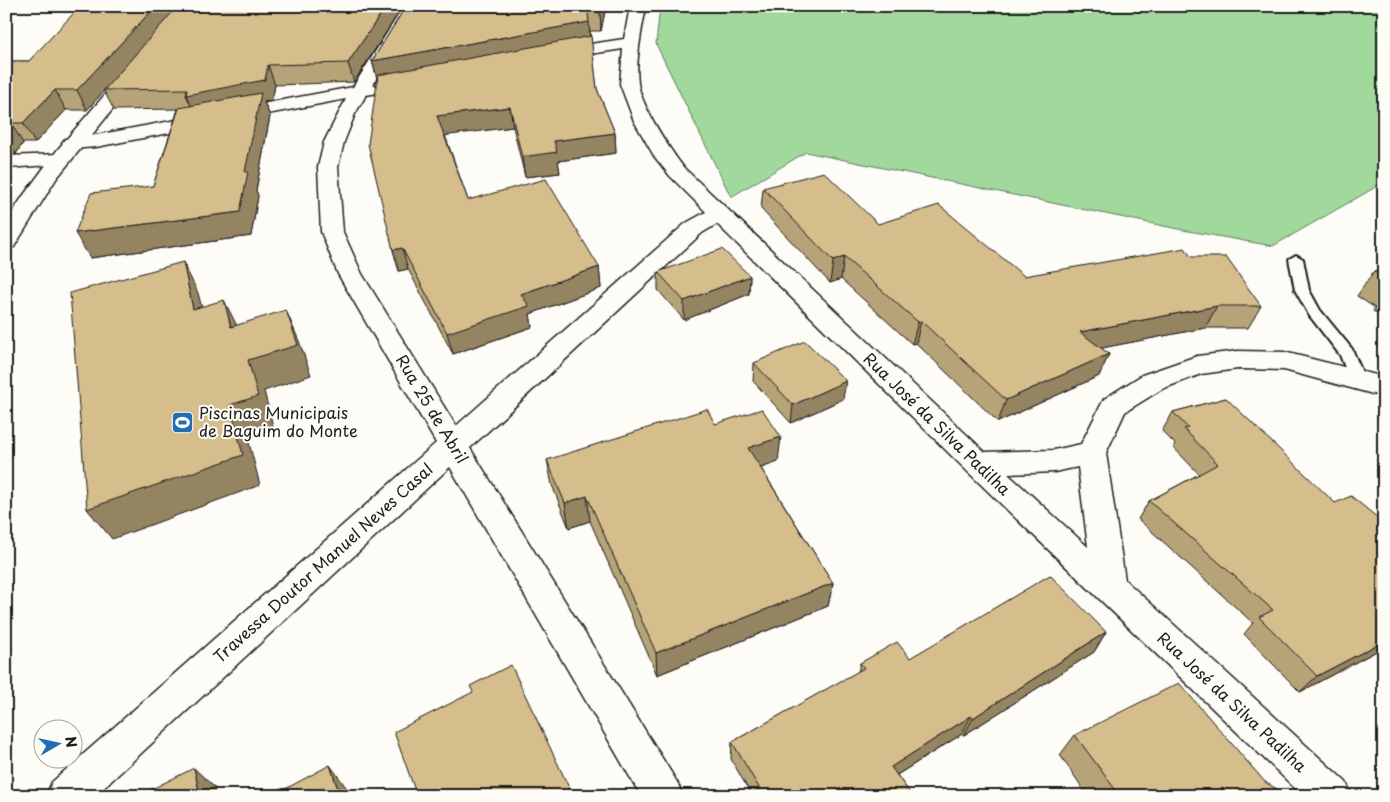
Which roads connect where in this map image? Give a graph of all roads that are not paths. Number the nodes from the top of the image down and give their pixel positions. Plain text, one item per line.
1 (412, 6) edge
2 (638, 6) edge
3 (632, 43) junction
4 (146, 58) edge
5 (536, 58) edge
6 (391, 85) edge
7 (361, 91) junction
8 (72, 143) junction
9 (59, 160) junction
10 (6, 162) edge
11 (718, 214) junction
12 (6, 242) edge
13 (1296, 259) dead end
14 (1357, 378) junction
15 (1384, 387) edge
16 (453, 444) junction
17 (1091, 452) junction
18 (978, 464) junction
19 (1109, 587) junction
20 (66, 796) edge
21 (663, 796) edge
22 (1332, 796) edge

1 - 7 street, Rua 25 de Abril
2 - 3 street, Rua José da Silva Padilha
3 - 5 street
3 - 11 street, Rua José da Silva Padilha
4 - 8 street
6 - 7 street
7 - 8 street
7 - 16 street, Rua 25 de Abril
8 - 9 street
9 - 10 street
9 - 12 street
11 - 16 street, Travessa Doutor Manuel Neves Casal
11 - 18 street, Rua José da Silva Padilha
13 - 14 lane
14 - 15 street
14 - 17 street
16 - 20 street, Travessa Doutor Manuel Neves Casal
16 - 21 street, Rua 25 de Abril
17 - 18 street
17 - 19 street
18 - 19 street, Rua José da Silva Padilha
19 - 22 street, Rua José da Silva Padilha

